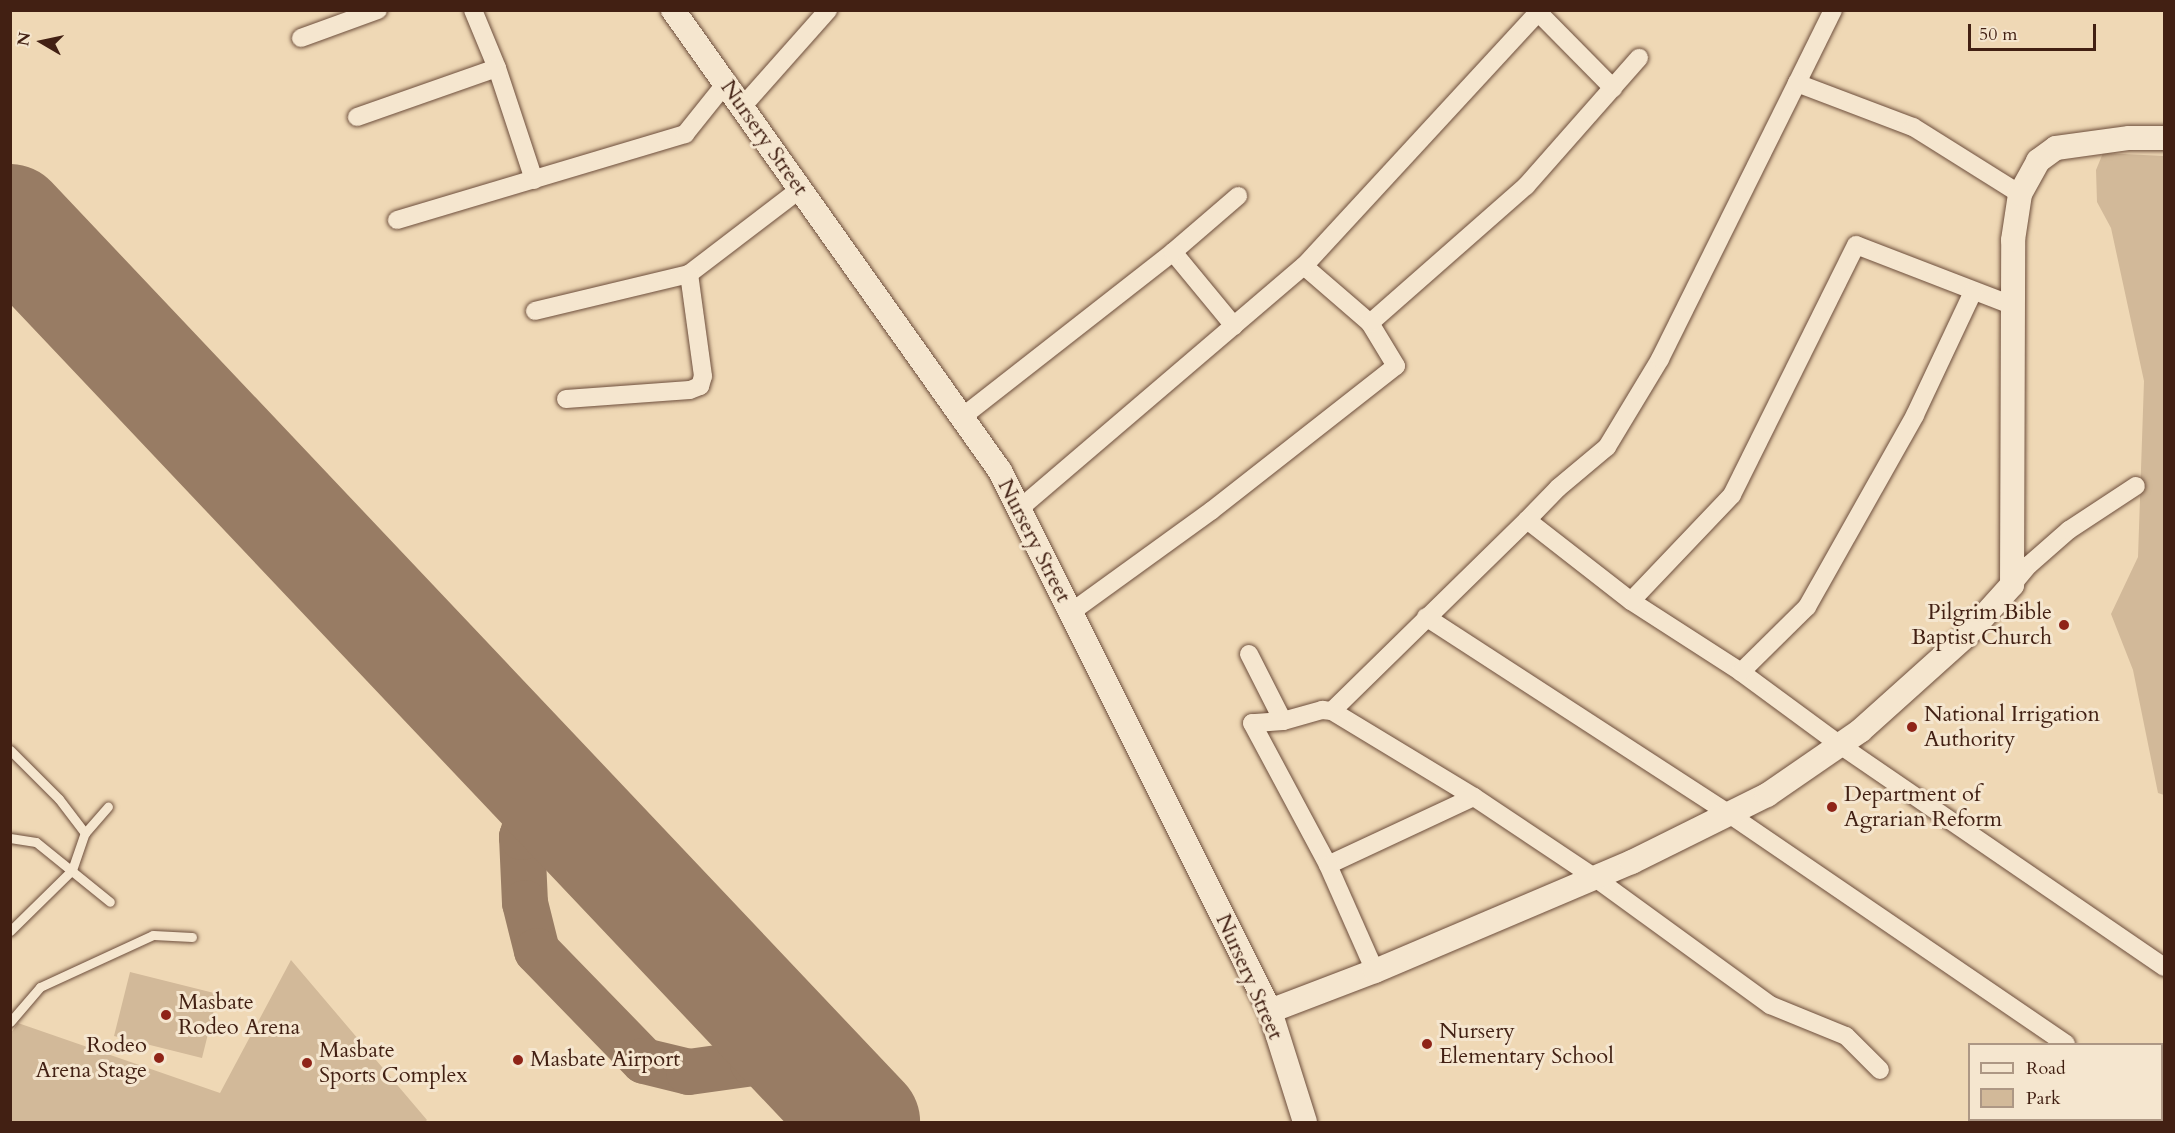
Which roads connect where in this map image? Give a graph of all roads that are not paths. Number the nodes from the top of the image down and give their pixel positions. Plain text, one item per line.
1 (378, 10) edge
2 (473, 10) edge
3 (673, 10) edge
4 (828, 10) edge
5 (1833, 10) edge
6 (1539, 11) edge
7 (301, 38) dead end
8 (1639, 58) dead end
9 (497, 68) junction
10 (725, 84) junction
11 (1797, 84) junction
12 (1613, 88) junction
13 (742, 107) junction
14 (357, 117) dead end
15 (2164, 138) edge
16 (534, 180) junction
17 (800, 189) junction
18 (2020, 194) junction
19 (1238, 196) dead end
20 (397, 220) dead end
21 (1173, 252) junction
22 (1304, 266) junction
23 (689, 274) junction
24 (1973, 292) junction
25 (2014, 306) junction
26 (535, 311) dead end
27 (1370, 323) junction
28 (1234, 326) junction
29 (566, 399) dead end
30 (962, 417) junction
31 (2136, 486) dead end
32 (1018, 509) junction
33 (1527, 520) junction
34 (2012, 585) junction
35 (1630, 601) junction
36 (1070, 613) junction
37 (1426, 617) junction
38 (1249, 654) dead end
39 (1741, 672) junction
40 (1332, 711) junction
41 (1283, 720) junction
42 (1840, 745) junction
43 (10, 750) edge
44 (1474, 797) junction
45 (108, 807) dead end
46 (1729, 814) junction
47 (85, 833) junction
48 (10, 838) edge
49 (1329, 865) junction
50 (72, 870) junction
51 (1594, 877) junction
52 (110, 902) dead end
53 (10, 931) edge
54 (192, 937) dead end
55 (2164, 967) edge
56 (1375, 971) junction
57 (1270, 1011) junction
58 (10, 1022) edge
59 (2065, 1043) edge
60 (1880, 1070) dead end
61 (1305, 1122) edge

1 - 7 street
2 - 9 street
3 - 10 street, Nursery Street
4 - 13 street
5 - 11 street
6 - 12 street
6 - 22 street
8 - 12 street
9 - 14 street
9 - 16 street
10 - 13 street, Nursery Street
10 - 16 street
11 - 18 street
11 - 33 street
12 - 27 street
13 - 17 street, Nursery Street
15 - 18 street
16 - 20 street
17 - 23 street
17 - 30 street, Nursery Street
18 - 25 street
19 - 21 street
21 - 28 street
21 - 30 street
22 - 27 street
22 - 28 street
23 - 26 street
23 - 29 street
24 - 25 street
24 - 35 street
24 - 39 street
25 - 34 street
27 - 36 street
28 - 32 street
30 - 32 street, Nursery Street
31 - 34 street
32 - 36 street, Nursery Street
33 - 35 street
33 - 37 street
34 - 42 street
35 - 39 street
36 - 57 street, Nursery Street
37 - 40 street
37 - 46 street
38 - 41 street
39 - 42 street
40 - 41 street
40 - 44 street
41 - 49 street
42 - 46 street
42 - 55 street
43 - 47 lane
44 - 49 street
44 - 51 street
45 - 47 lane
46 - 51 street
46 - 59 street
47 - 50 lane
48 - 50 lane
49 - 56 street
50 - 52 lane
50 - 53 lane
51 - 56 street
51 - 60 street
54 - 58 lane
56 - 57 street
57 - 61 street, Nursery Street

